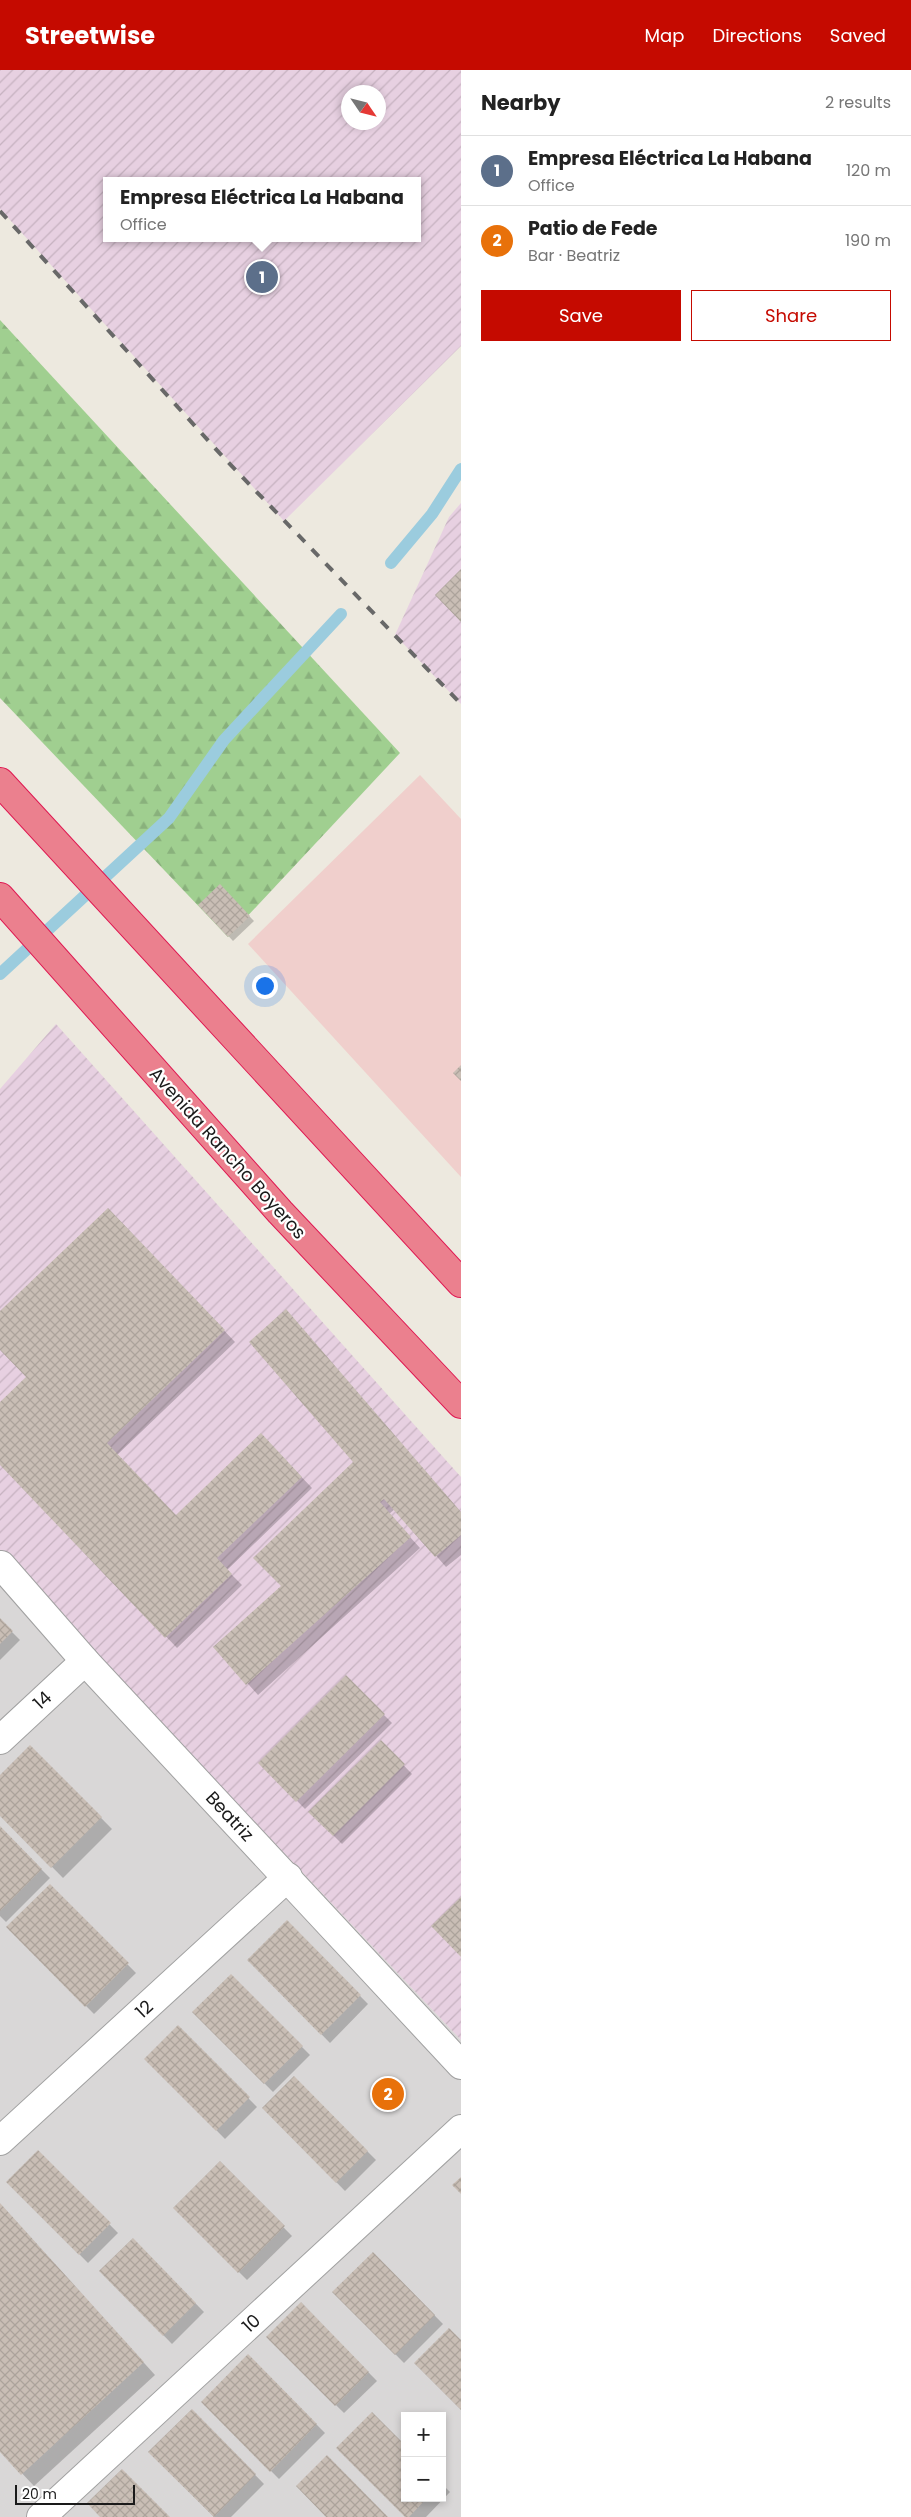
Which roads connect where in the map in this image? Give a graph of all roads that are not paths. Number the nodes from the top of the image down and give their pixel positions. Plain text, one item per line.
1 (0, 782) edge
2 (0, 897) edge
3 (461, 1283) edge
4 (461, 1404) edge
5 (1, 1565) edge
6 (85, 1661) junction
7 (0, 1740) edge
8 (288, 1877) junction
9 (461, 2065) edge
10 (461, 2129) edge
11 (0, 2141) edge
12 (41, 2517) edge

1 - 3 highway
2 - 4 highway, Avenida Rancho Boyeros
5 - 6 street, Beatriz
6 - 7 street, 14
6 - 8 street, Beatriz
8 - 9 street, Beatriz
8 - 11 street, 12
10 - 12 street, 10

